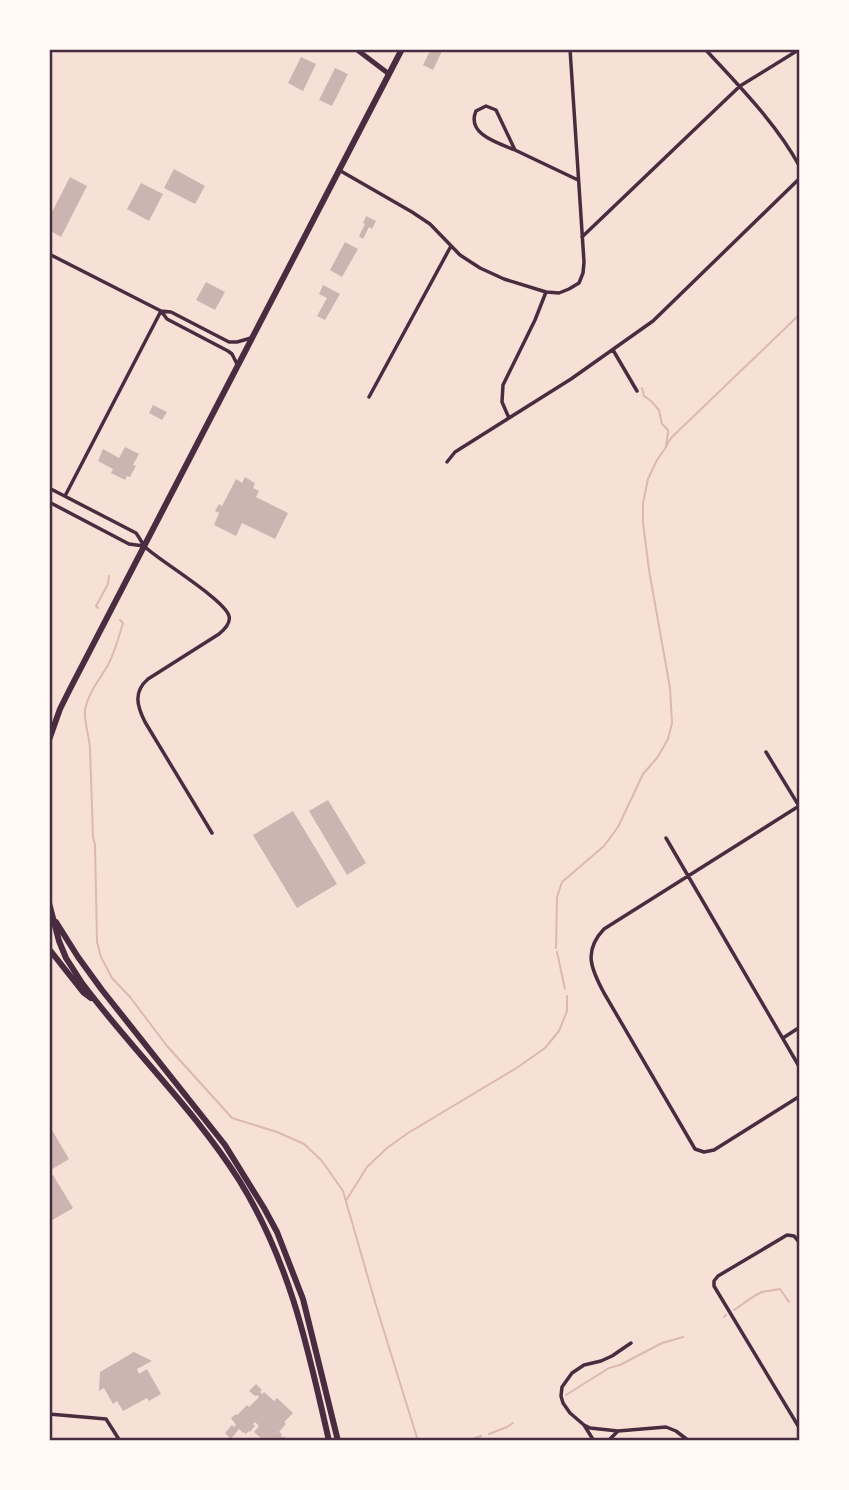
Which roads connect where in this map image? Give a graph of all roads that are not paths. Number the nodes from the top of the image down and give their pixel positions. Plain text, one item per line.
1 (356, 49) edge
2 (402, 49) edge
3 (570, 49) edge
4 (705, 49) edge
5 (800, 49) edge
6 (389, 74) junction
7 (740, 86) junction
8 (515, 150) junction
9 (800, 167) edge
10 (339, 170) junction
11 (800, 178) edge
12 (578, 180) junction
13 (582, 237) junction
14 (451, 246) junction
15 (49, 254) edge
16 (546, 292) junction
17 (162, 312) junction
18 (253, 337) junction
19 (613, 350) junction
20 (238, 366) junction
21 (637, 391) dead end
22 (369, 397) dead end
23 (509, 418) junction
24 (447, 462) dead end
25 (49, 488) edge
26 (65, 496) junction
27 (49, 502) edge
28 (144, 546) junction
29 (49, 739) edge
30 (766, 752) dead end
31 (799, 807) edge
32 (212, 833) dead end
33 (666, 838) dead end
34 (687, 875) junction
35 (49, 903) edge
36 (54, 918) junction
37 (49, 949) edge
38 (99, 1004) junction
39 (800, 1027) edge
40 (783, 1038) junction
41 (800, 1068) edge
42 (800, 1096) edge
43 (800, 1243) edge
44 (631, 1342) dead end
45 (49, 1414) edge
46 (584, 1425) junction
47 (800, 1429) edge
48 (618, 1431) junction
49 (120, 1441) edge
50 (329, 1441) edge
51 (338, 1441) edge
52 (594, 1441) edge
53 (608, 1441) edge
54 (689, 1441) edge

1 - 6 main road
2 - 6 highway
3 - 12 street
4 - 7 street
5 - 7 street
6 - 10 highway
7 - 9 street
7 - 13 street
8 - 8 street
8 - 12 street
10 - 14 street
10 - 18 highway
11 - 19 street
12 - 13 street
13 - 16 street
14 - 16 street
14 - 22 street
15 - 17 street
16 - 23 street
17 - 18 street
17 - 20 street
17 - 26 street
18 - 20 highway
19 - 21 street
19 - 23 street
20 - 28 highway
23 - 24 street
25 - 26 street
26 - 28 street
27 - 28 street
28 - 29 highway
28 - 32 street
30 - 31 street
31 - 34 street
33 - 34 street
34 - 40 street
34 - 42 street
35 - 36 highway
36 - 38 highway
36 - 51 highway
37 - 38 highway
38 - 50 highway
39 - 40 street
40 - 41 street
43 - 47 street
44 - 46 street
45 - 49 street
46 - 48 street
46 - 52 street
48 - 53 street
48 - 54 street

